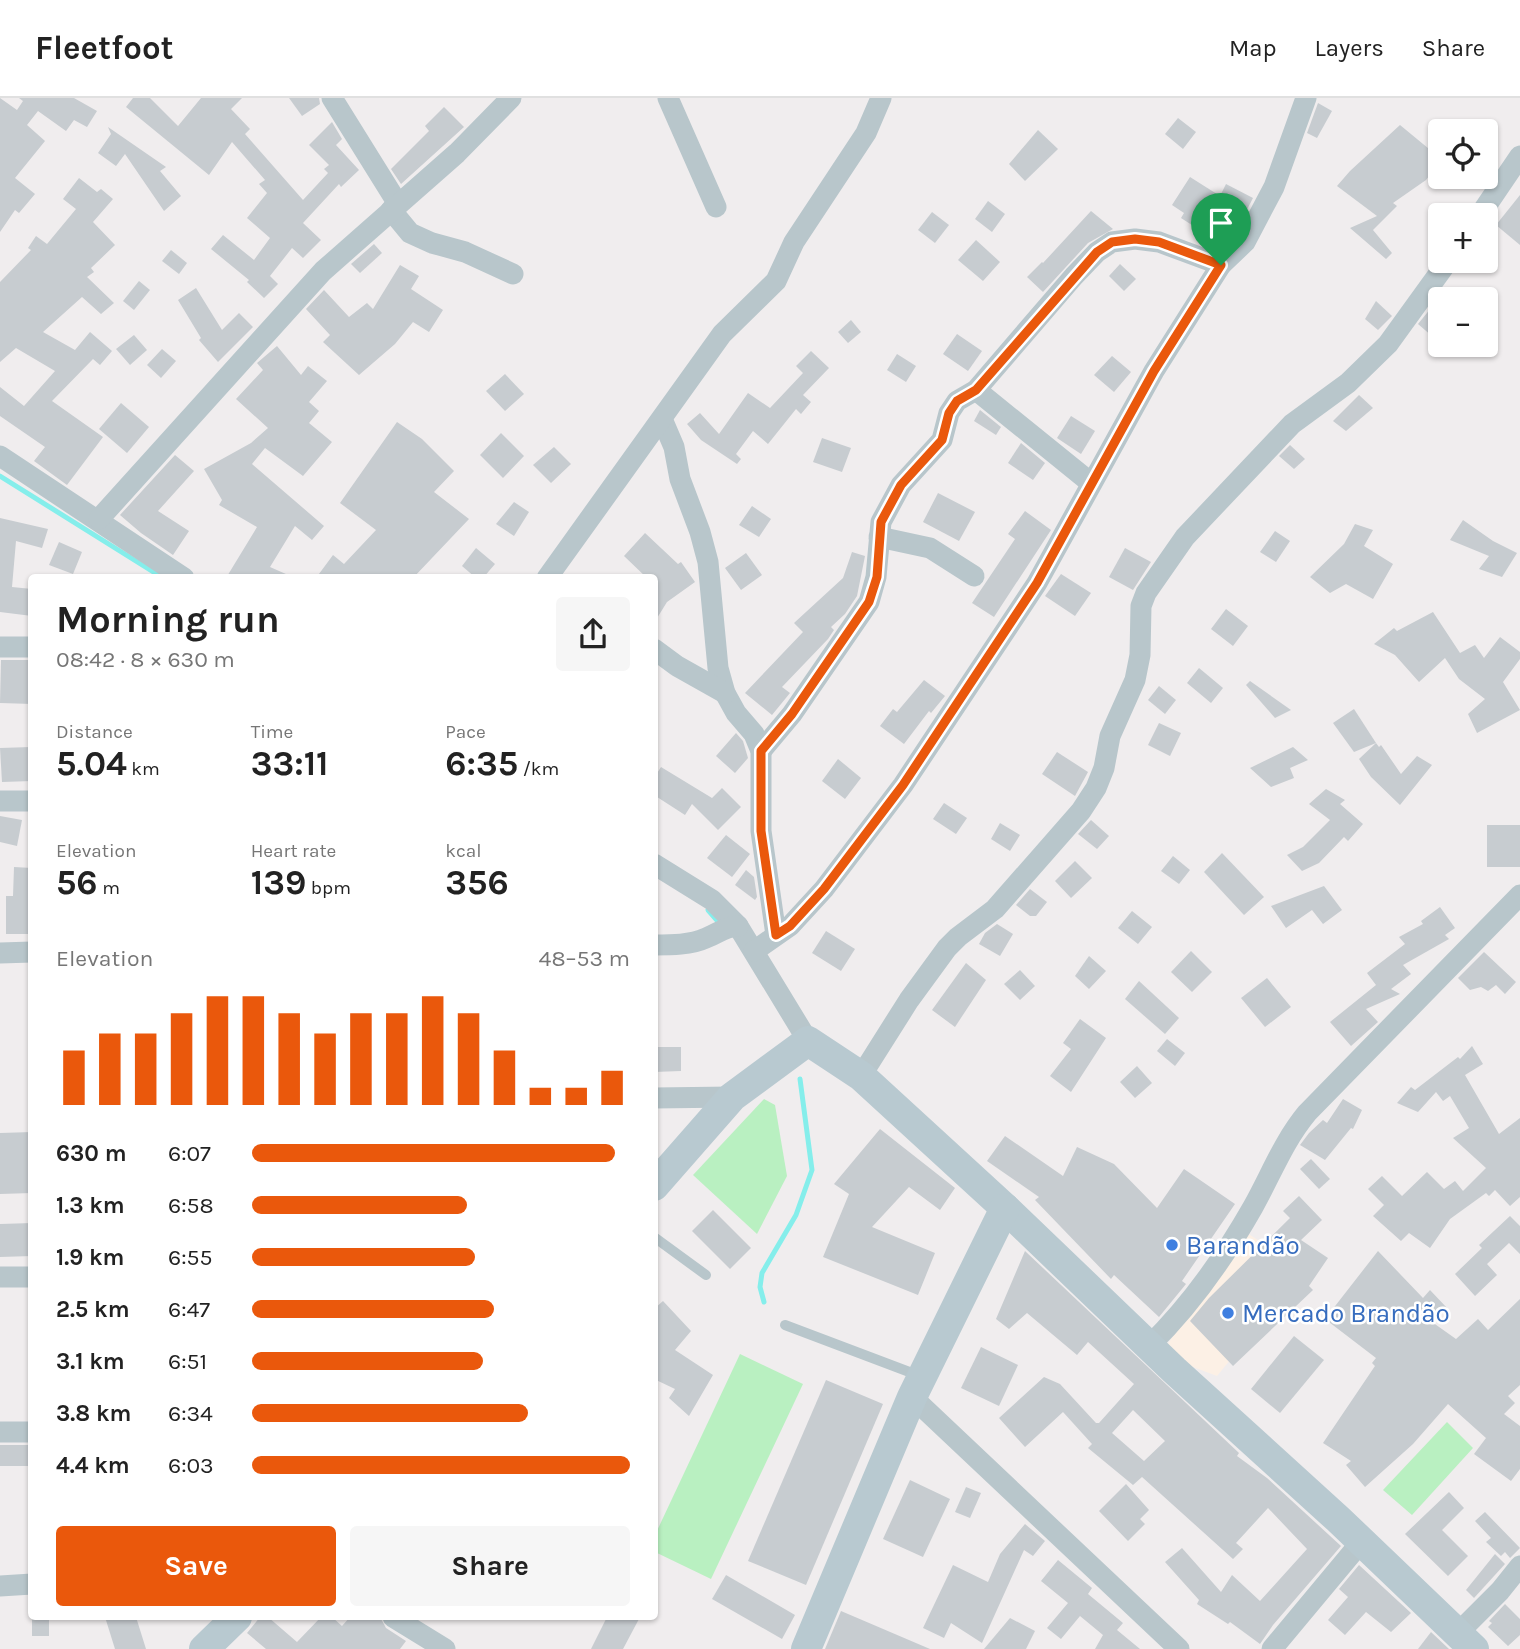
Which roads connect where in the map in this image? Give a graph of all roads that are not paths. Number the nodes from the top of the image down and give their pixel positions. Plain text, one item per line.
1 (332, 98) edge
2 (511, 98) edge
3 (668, 98) edge
4 (881, 98) edge
5 (1306, 98) edge
6 (1520, 156) edge
7 (1488, 203) edge
8 (395, 207) junction
9 (716, 207) dead end
10 (1221, 265) junction
11 (1439, 273) edge
12 (513, 274) dead end
13 (976, 390) junction
14 (662, 419) junction
15 (0, 456) edge
16 (1091, 483) junction
17 (99, 519) junction
18 (878, 537) junction
19 (178, 574) edge
20 (550, 574) edge
21 (974, 576) dead end
22 (0, 647) edge
23 (28, 647) edge
24 (658, 652) edge
25 (725, 693) junction
26 (761, 751) junction
27 (0, 801) edge
28 (28, 801) edge
29 (658, 866) edge
30 (1520, 895) edge
31 (732, 927) junction
32 (776, 935) junction
33 (658, 945) edge
34 (754, 951) junction
35 (28, 952) edge
36 (0, 953) edge
37 (808, 1041) junction
38 (861, 1076) junction
39 (732, 1097) junction
40 (658, 1098) edge
41 (658, 1181) edge
42 (1005, 1208) junction
43 (658, 1240) edge
44 (706, 1275) dead end
45 (0, 1277) edge
46 (28, 1277) edge
47 (785, 1325) dead end
48 (1149, 1346) junction
49 (917, 1387) junction
50 (28, 1432) edge
51 (0, 1433) edge
52 (1362, 1541) junction
53 (1520, 1566) edge
54 (28, 1584) edge
55 (0, 1586) edge
56 (230, 1620) edge
57 (398, 1620) edge
58 (1466, 1641) edge
59 (204, 1649) edge
60 (445, 1649) edge
61 (806, 1649) edge
62 (1178, 1649) edge
63 (1272, 1649) edge

1 - 8 street
2 - 8 street
3 - 9 street
4 - 14 street
5 - 10 street
6 - 7 street
8 - 12 street
8 - 17 street
10 - 13 street
10 - 16 street
11 - 38 street
13 - 16 street
13 - 18 street
14 - 20 street
14 - 25 street
15 - 17 street
16 - 32 street
17 - 19 street
18 - 21 street
18 - 26 street
22 - 23 street
24 - 25 street
25 - 26 street
26 - 32 street
27 - 28 street
29 - 31 street
30 - 48 street
31 - 33 street
31 - 34 street
32 - 34 street
34 - 37 street
35 - 36 street
37 - 38 street
37 - 39 street
38 - 42 street
39 - 40 street
39 - 41 street
42 - 48 street
42 - 49 street
43 - 44 lane
45 - 46 street
47 - 49 lane
48 - 52 street
49 - 61 street
49 - 62 street
50 - 51 street
52 - 58 street
52 - 63 street
53 - 58 street
54 - 55 street
56 - 59 street
57 - 60 street

